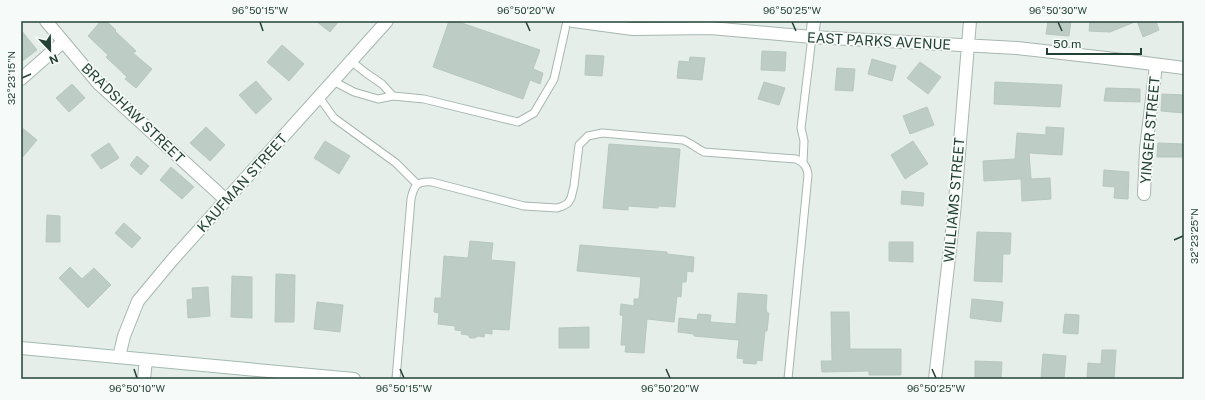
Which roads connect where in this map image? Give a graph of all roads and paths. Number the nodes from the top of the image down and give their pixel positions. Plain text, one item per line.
1 (46, 21) edge
2 (387, 21) edge
3 (567, 21) edge
4 (573, 21) edge
5 (814, 21) edge
6 (970, 21) edge
7 (812, 37) junction
8 (63, 42) junction
9 (968, 46) junction
10 (351, 61) junction
11 (1156, 65) junction
12 (1184, 68) edge
13 (21, 79) edge
14 (333, 81) junction
15 (393, 96) junction
16 (319, 97) junction
17 (803, 162) junction
18 (417, 184) junction
19 (1144, 194) dead end
20 (226, 200) junction
21 (21, 348) edge
22 (119, 357) junction
23 (146, 360) junction
24 (144, 379) edge
25 (354, 379) edge
26 (396, 379) edge
27 (788, 379) edge
28 (935, 379) edge

1 - 8 street, BRADSHAW STREET
2 - 10 street, KAUFMAN STREET
3 - 15 lane
4 - 7 street, EAST PARKS AVENUE
5 - 7 street
6 - 9 street, WILLIAMS STREET
7 - 9 street, EAST PARKS AVENUE
7 - 17 lane
8 - 13 street
8 - 20 street, BRADSHAW STREET
9 - 11 street, EAST PARKS AVENUE
9 - 28 street, WILLIAMS STREET
10 - 14 street, KAUFMAN STREET
10 - 15 lane
11 - 12 street, EAST PARKS AVENUE
11 - 19 street, YINGER STREET
14 - 15 lane
14 - 16 street, KAUFMAN STREET
16 - 18 lane
16 - 20 street, KAUFMAN STREET
17 - 18 lane
17 - 27 lane
18 - 26 lane
20 - 22 street, KAUFMAN STREET
21 - 22 street
22 - 23 street
23 - 24 street
23 - 25 street

